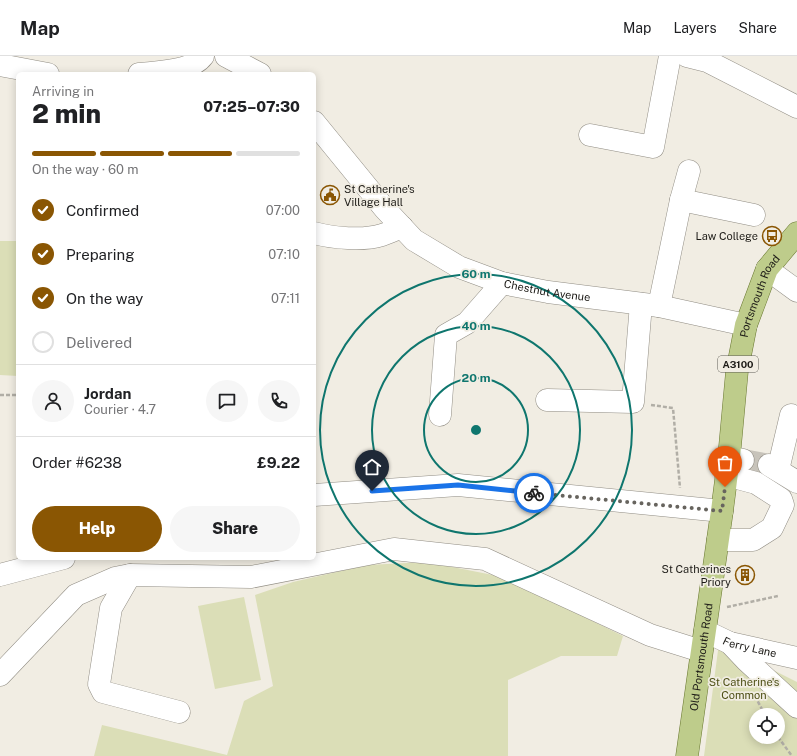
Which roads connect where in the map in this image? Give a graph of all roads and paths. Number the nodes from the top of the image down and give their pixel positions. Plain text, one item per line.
1 (203, 56) edge
2 (226, 56) edge
3 (670, 56) edge
4 (687, 56) edge
5 (0, 65) edge
6 (37, 72) edge
7 (153, 72) edge
8 (256, 72) edge
9 (797, 107) edge
10 (316, 124) edge
11 (590, 135) dead end
12 (688, 171) dead end
13 (681, 200) junction
14 (754, 216) dead end
15 (402, 227) junction
16 (316, 233) edge
17 (797, 233) edge
18 (767, 269) junction
19 (502, 283) junction
20 (797, 291) edge
21 (650, 305) junction
22 (746, 326) junction
23 (0, 395) edge
24 (16, 395) edge
25 (547, 400) dead end
26 (633, 402) junction
27 (440, 415) dead end
28 (791, 415) dead end
29 (732, 464) junction
30 (797, 482) edge
31 (316, 495) edge
32 (682, 507) junction
33 (722, 511) junction
34 (718, 540) junction
35 (56, 560) edge
36 (0, 575) edge
37 (130, 575) junction
38 (778, 596) dead end
39 (705, 631) junction
40 (730, 642) junction
41 (795, 654) edge
42 (0, 675) edge
43 (797, 707) edge
44 (179, 712) dead end
45 (783, 744) edge
46 (687, 756) edge
47 (792, 756) edge

1 - 7 street
2 - 8 street
3 - 11 street
4 - 9 street
5 - 6 street
10 - 15 street, Chestnut Avenue
12 - 13 street
13 - 14 street
13 - 21 street
15 - 16 street
15 - 19 street, Chestnut Avenue
17 - 18 main road, Portsmouth Road / A3100
18 - 20 street
18 - 22 main road, Portsmouth Road / A3100
19 - 21 street, Chestnut Avenue
19 - 27 street
21 - 22 street, Chestnut Avenue
21 - 26 street
22 - 29 main road, Portsmouth Road / A3100
23 - 24 path
25 - 26 street
26 - 32 path
28 - 30 street
29 - 33 main road, Portsmouth Road / A3100
29 - 34 street
31 - 32 street
32 - 33 street
33 - 34 main road, Old Portsmouth Road / A3100
34 - 39 main road, Old Portsmouth Road / A3100
35 - 36 street
37 - 39 street, Ferry Lane
37 - 42 street, Ferry Lane
37 - 44 street
38 - 39 path
39 - 40 street, Ferry Lane
39 - 46 main road, Old Portsmouth Road / A3100
40 - 41 street, Ferry Lane
40 - 43 street
45 - 47 path

